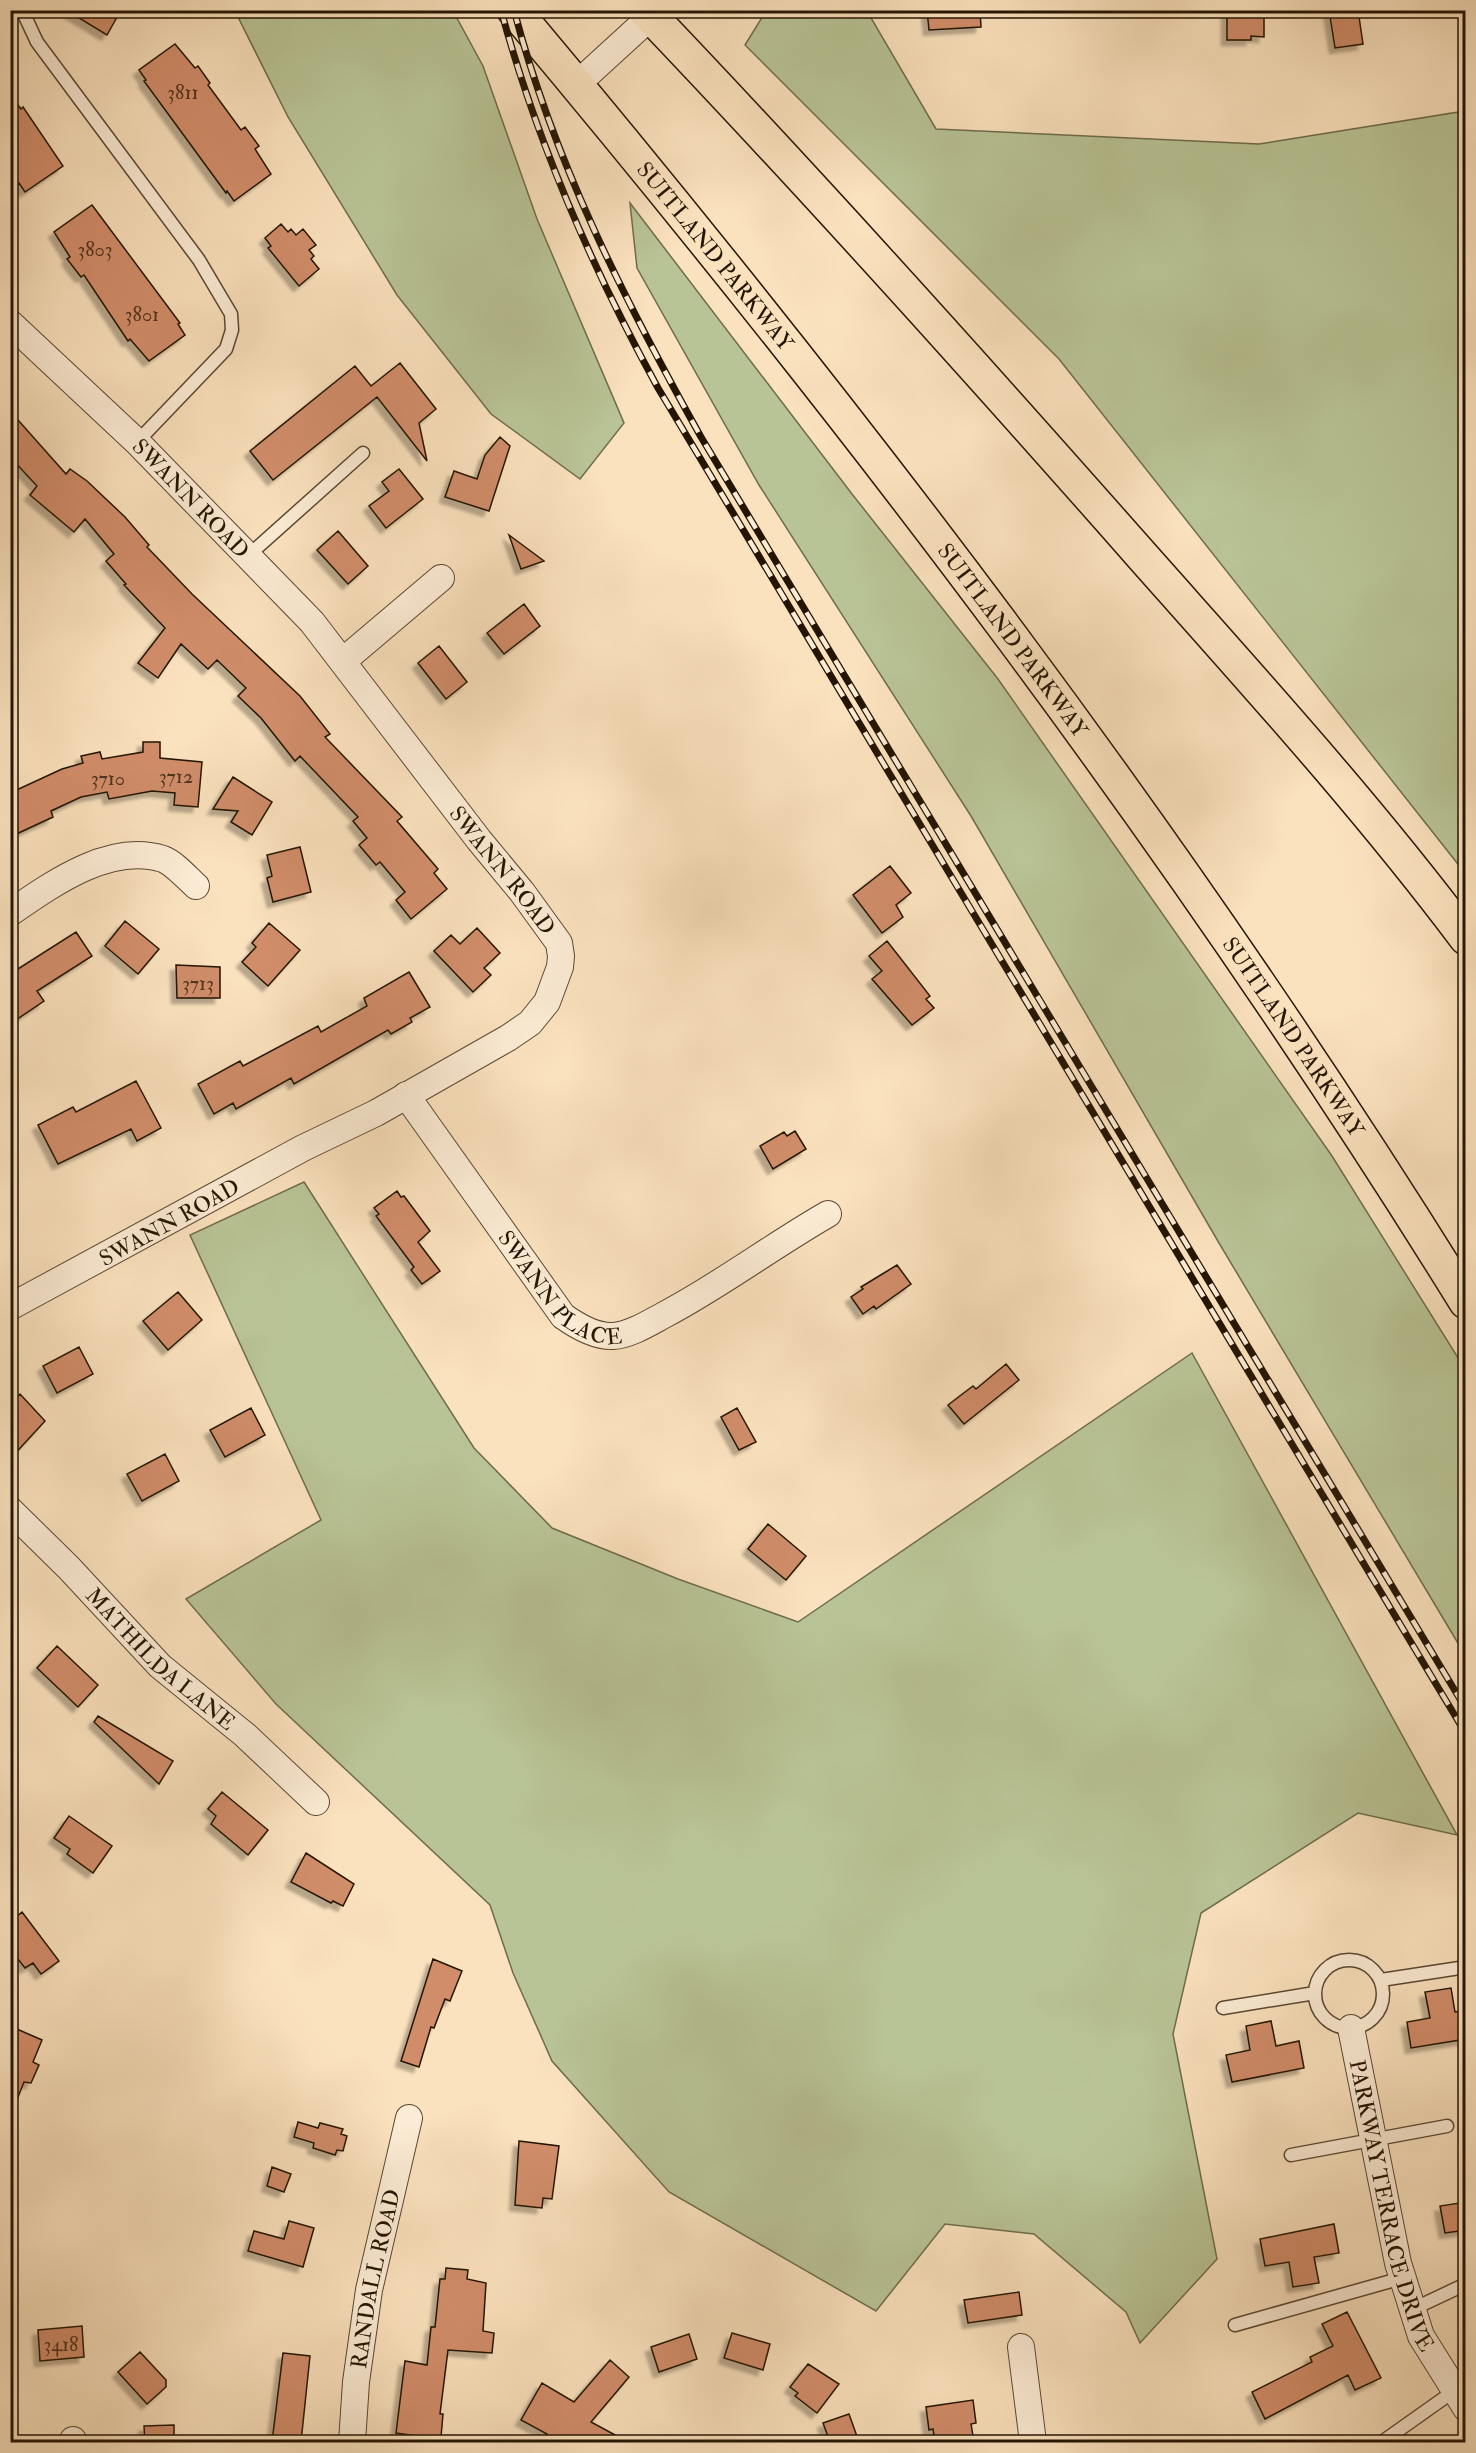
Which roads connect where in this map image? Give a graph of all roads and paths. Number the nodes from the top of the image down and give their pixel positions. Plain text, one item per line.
1 (22, 10) edge
2 (514, 10) edge
3 (652, 13) edge
4 (576, 85) junction
5 (10, 323) edge
6 (137, 442) junction
7 (363, 453) dead end
8 (249, 555) junction
9 (441, 578) dead end
10 (343, 661) junction
11 (196, 885) dead end
12 (10, 913) edge
13 (1466, 938) edge
14 (406, 1095) junction
15 (828, 1214) dead end
16 (1466, 1302) edge
17 (10, 1307) edge
18 (10, 1510) edge
19 (316, 1802) dead end
20 (1466, 1967) edge
21 (1382, 1980) junction
22 (1316, 1993) junction
23 (1223, 2008) dead end
24 (1351, 2028) junction
25 (409, 2118) dead end
26 (1447, 2126) dead end
27 (1373, 2140) junction
28 (1291, 2155) dead end
29 (1402, 2278) junction
30 (1466, 2284) edge
31 (1413, 2309) junction
32 (1235, 2325) dead end
33 (1021, 2347) dead end
34 (1460, 2399) edge
35 (352, 2442) edge
36 (1033, 2442) edge
37 (1382, 2442) edge

1 - 6 lane
2 - 4 highway, SUITLAND PARKWAY
3 - 4 street
3 - 13 highway
4 - 16 highway, SUITLAND PARKWAY
5 - 6 street, SWANN ROAD
6 - 8 street, SWANN ROAD
7 - 8 lane
8 - 10 street, SWANN ROAD
9 - 10 street
10 - 14 street, SWANN ROAD
11 - 12 street
14 - 15 street, SWANN PLACE
14 - 17 street, SWANN ROAD
18 - 19 street, MATHILDA LANE
20 - 21 lane
21 - 22 lane
21 - 24 lane
22 - 23 lane
22 - 24 lane
24 - 27 street, PARKWAY TERRACE DRIVE
25 - 35 street, RANDALL ROAD
26 - 27 lane
27 - 28 lane
27 - 29 street, PARKWAY TERRACE DRIVE
29 - 31 street, PARKWAY TERRACE DRIVE
29 - 32 lane
30 - 31 lane
31 - 34 street, PARKWAY TERRACE DRIVE
33 - 36 street
34 - 37 lane

